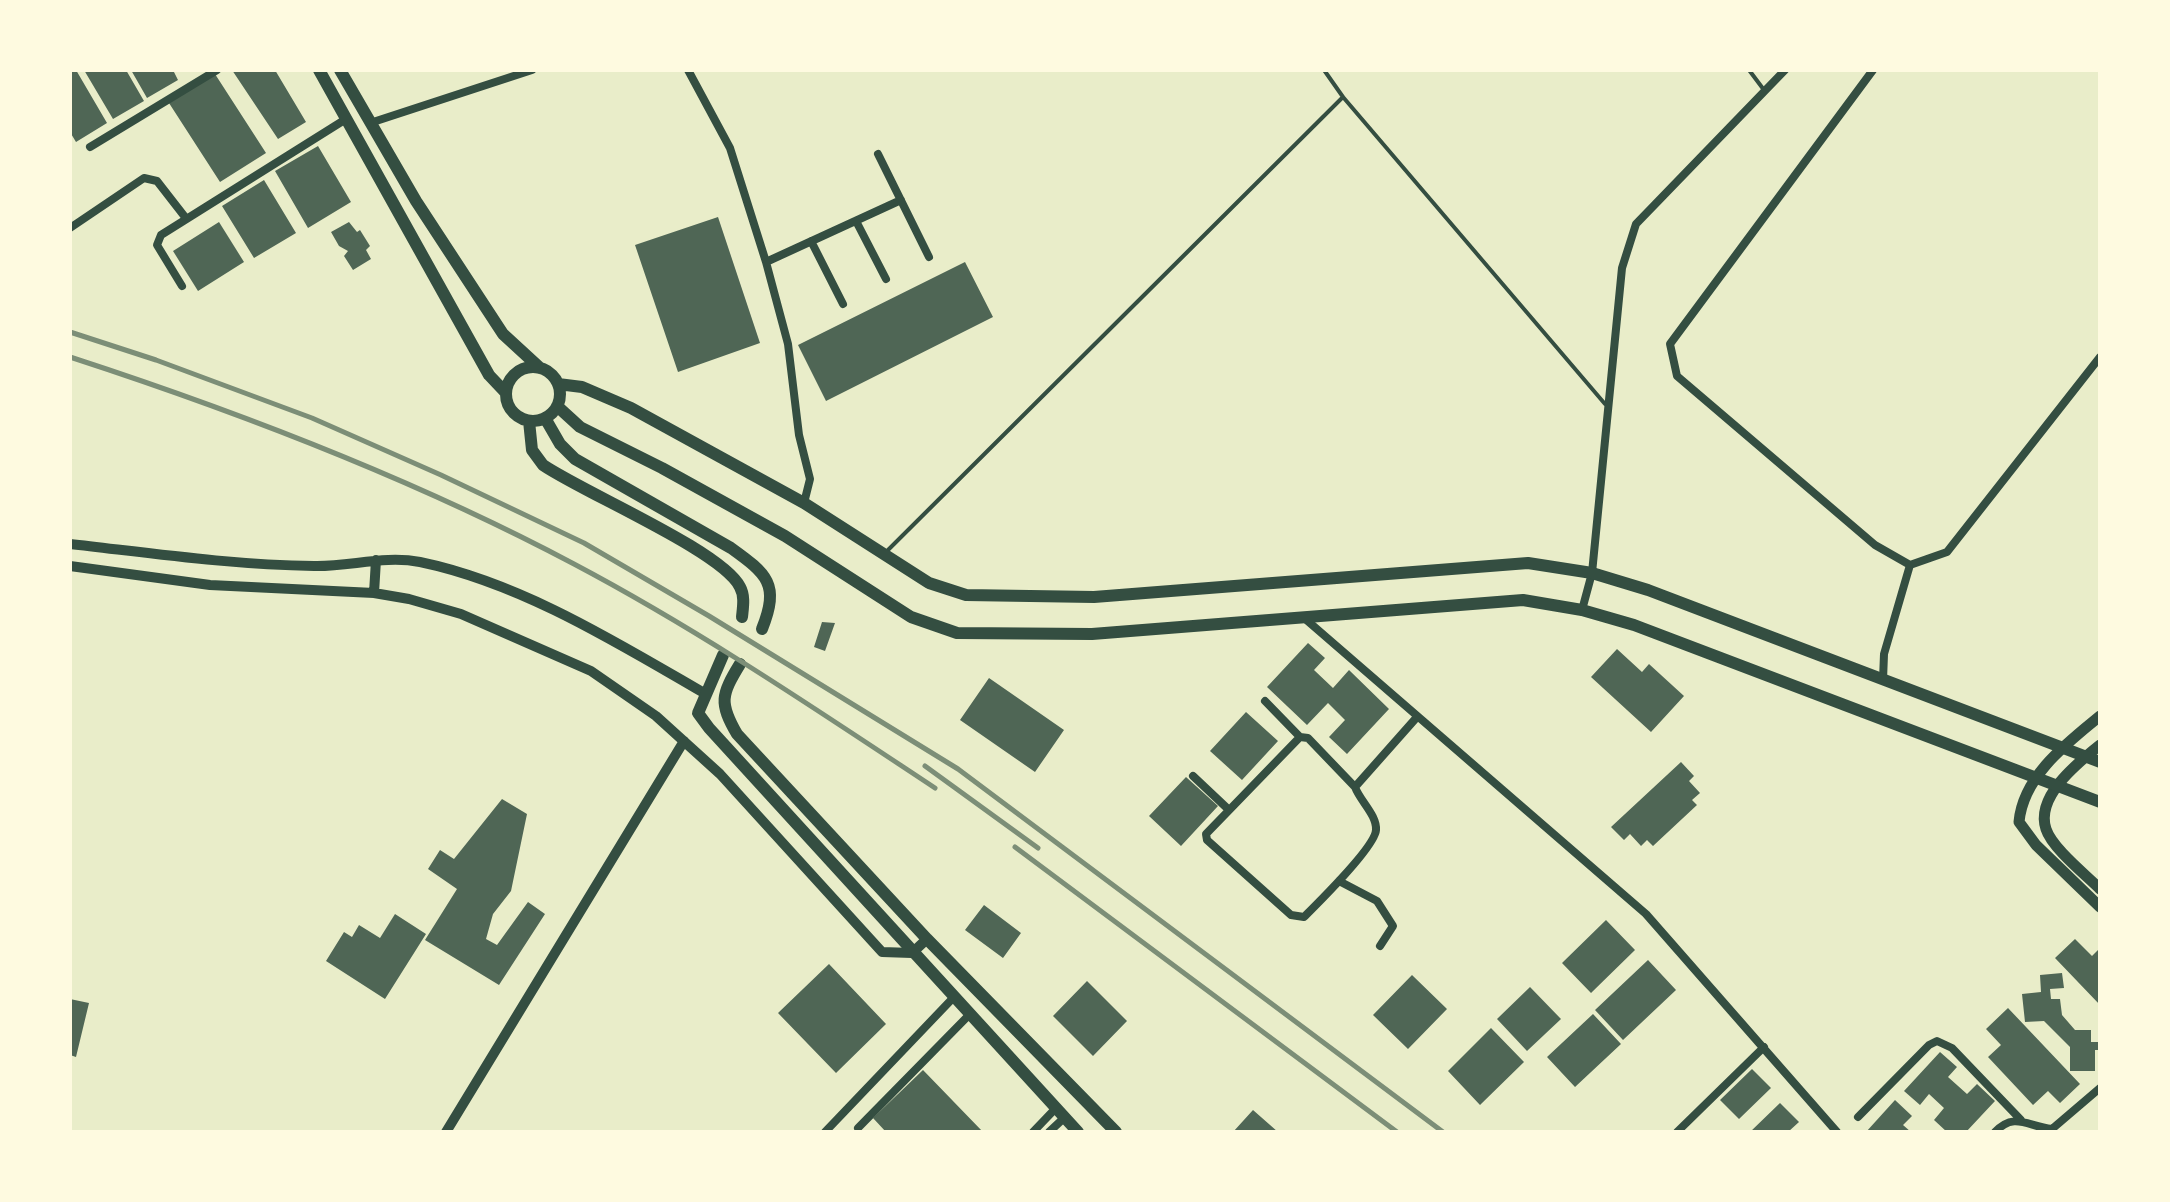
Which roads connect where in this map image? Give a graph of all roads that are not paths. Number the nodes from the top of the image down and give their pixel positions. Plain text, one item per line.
1 (217, 70) edge
2 (319, 70) edge
3 (340, 70) edge
4 (532, 70) edge
5 (688, 70) edge
6 (1324, 70) edge
7 (1749, 70) edge
8 (1785, 70) edge
9 (1874, 70) edge
10 (1764, 90) junction
11 (1343, 98) junction
12 (346, 119) junction
13 (370, 123) junction
14 (90, 147) dead end
15 (878, 154) dead end
16 (900, 200) junction
17 (185, 218) junction
18 (856, 220) junction
19 (70, 228) edge
20 (811, 241) junction
21 (929, 257) dead end
22 (766, 262) junction
23 (886, 279) dead end
24 (182, 286) dead end
25 (843, 304) dead end
26 (2100, 357) edge
27 (540, 368) junction
28 (558, 384) junction
29 (506, 393) junction
30 (557, 406) junction
31 (1610, 410) junction
32 (544, 418) junction
33 (529, 421) junction
34 (804, 503) junction
35 (70, 544) edge
36 (885, 554) junction
37 (376, 560) junction
38 (70, 566) edge
39 (1910, 566) junction
40 (1592, 573) junction
41 (374, 593) junction
42 (1582, 610) junction
43 (742, 617) dead end
44 (1303, 617) junction
45 (762, 629) dead end
46 (723, 654) dead end
47 (740, 664) dead end
48 (1883, 680) junction
49 (704, 692) junction
50 (1264, 701) dead end
51 (2100, 716) edge
52 (1417, 717) junction
53 (1300, 737) junction
54 (684, 741) junction
55 (2100, 744) edge
56 (2062, 747) junction
57 (2086, 756) junction
58 (2100, 762) edge
59 (1193, 776) dead end
60 (2036, 779) junction
61 (2057, 786) junction
62 (1355, 787) junction
63 (2100, 802) edge
64 (1228, 809) junction
65 (1340, 880) junction
66 (2100, 889) edge
67 (2100, 907) edge
68 (927, 939) junction
69 (1380, 946) dead end
70 (912, 953) junction
71 (953, 998) junction
72 (969, 1015) junction
73 (1764, 1048) junction
74 (2100, 1088) edge
75 (1059, 1113) junction
76 (1858, 1117) dead end
77 (2021, 1120) junction
78 (858, 1128) dead end
79 (446, 1132) edge
80 (825, 1132) edge
81 (1034, 1132) edge
82 (1049, 1132) edge
83 (1078, 1132) edge
84 (1116, 1132) edge
85 (1678, 1132) edge
86 (1836, 1132) edge
87 (1995, 1132) edge

1 - 14 street
2 - 12 main road
3 - 13 main road
4 - 13 street
5 - 22 street
6 - 11 lane
7 - 10 lane
8 - 10 street
9 - 39 street
10 - 31 street
11 - 31 lane
11 - 36 lane
12 - 17 street
12 - 29 main road
13 - 27 main road
15 - 16 street
16 - 18 street
16 - 21 street
17 - 19 street
17 - 24 street
18 - 20 street
18 - 23 street
20 - 22 street
20 - 25 street
22 - 34 street
26 - 39 street
27 - 28 main road
27 - 29 main road
28 - 30 main road
28 - 34 main road
29 - 33 main road
30 - 32 main road
30 - 44 main road
31 - 40 street
32 - 33 main road
32 - 45 main road
33 - 43 main road
34 - 36 main road
35 - 37 street
36 - 40 main road
37 - 41 street
37 - 49 street
38 - 41 street
39 - 48 street
40 - 42 street
40 - 48 main road
41 - 54 street
42 - 44 main road
42 - 60 main road
44 - 52 street
46 - 49 main road
47 - 68 main road
48 - 56 main road
49 - 70 main road
50 - 53 street
51 - 56 main road
52 - 62 street
52 - 73 street
53 - 62 street
53 - 64 street
54 - 70 street
54 - 79 street
55 - 57 main road
56 - 57 main road
56 - 60 main road
57 - 58 main road
57 - 61 main road
59 - 64 street
60 - 61 main road
60 - 67 main road
61 - 63 main road
61 - 66 main road
62 - 65 street
64 - 65 street
65 - 69 street
68 - 70 street
68 - 84 main road
70 - 71 main road
71 - 72 main road
71 - 80 street
72 - 75 main road
72 - 78 street
73 - 85 street
73 - 86 street
74 - 77 street
75 - 81 street
75 - 82 street
75 - 83 main road
76 - 77 street
77 - 87 street

